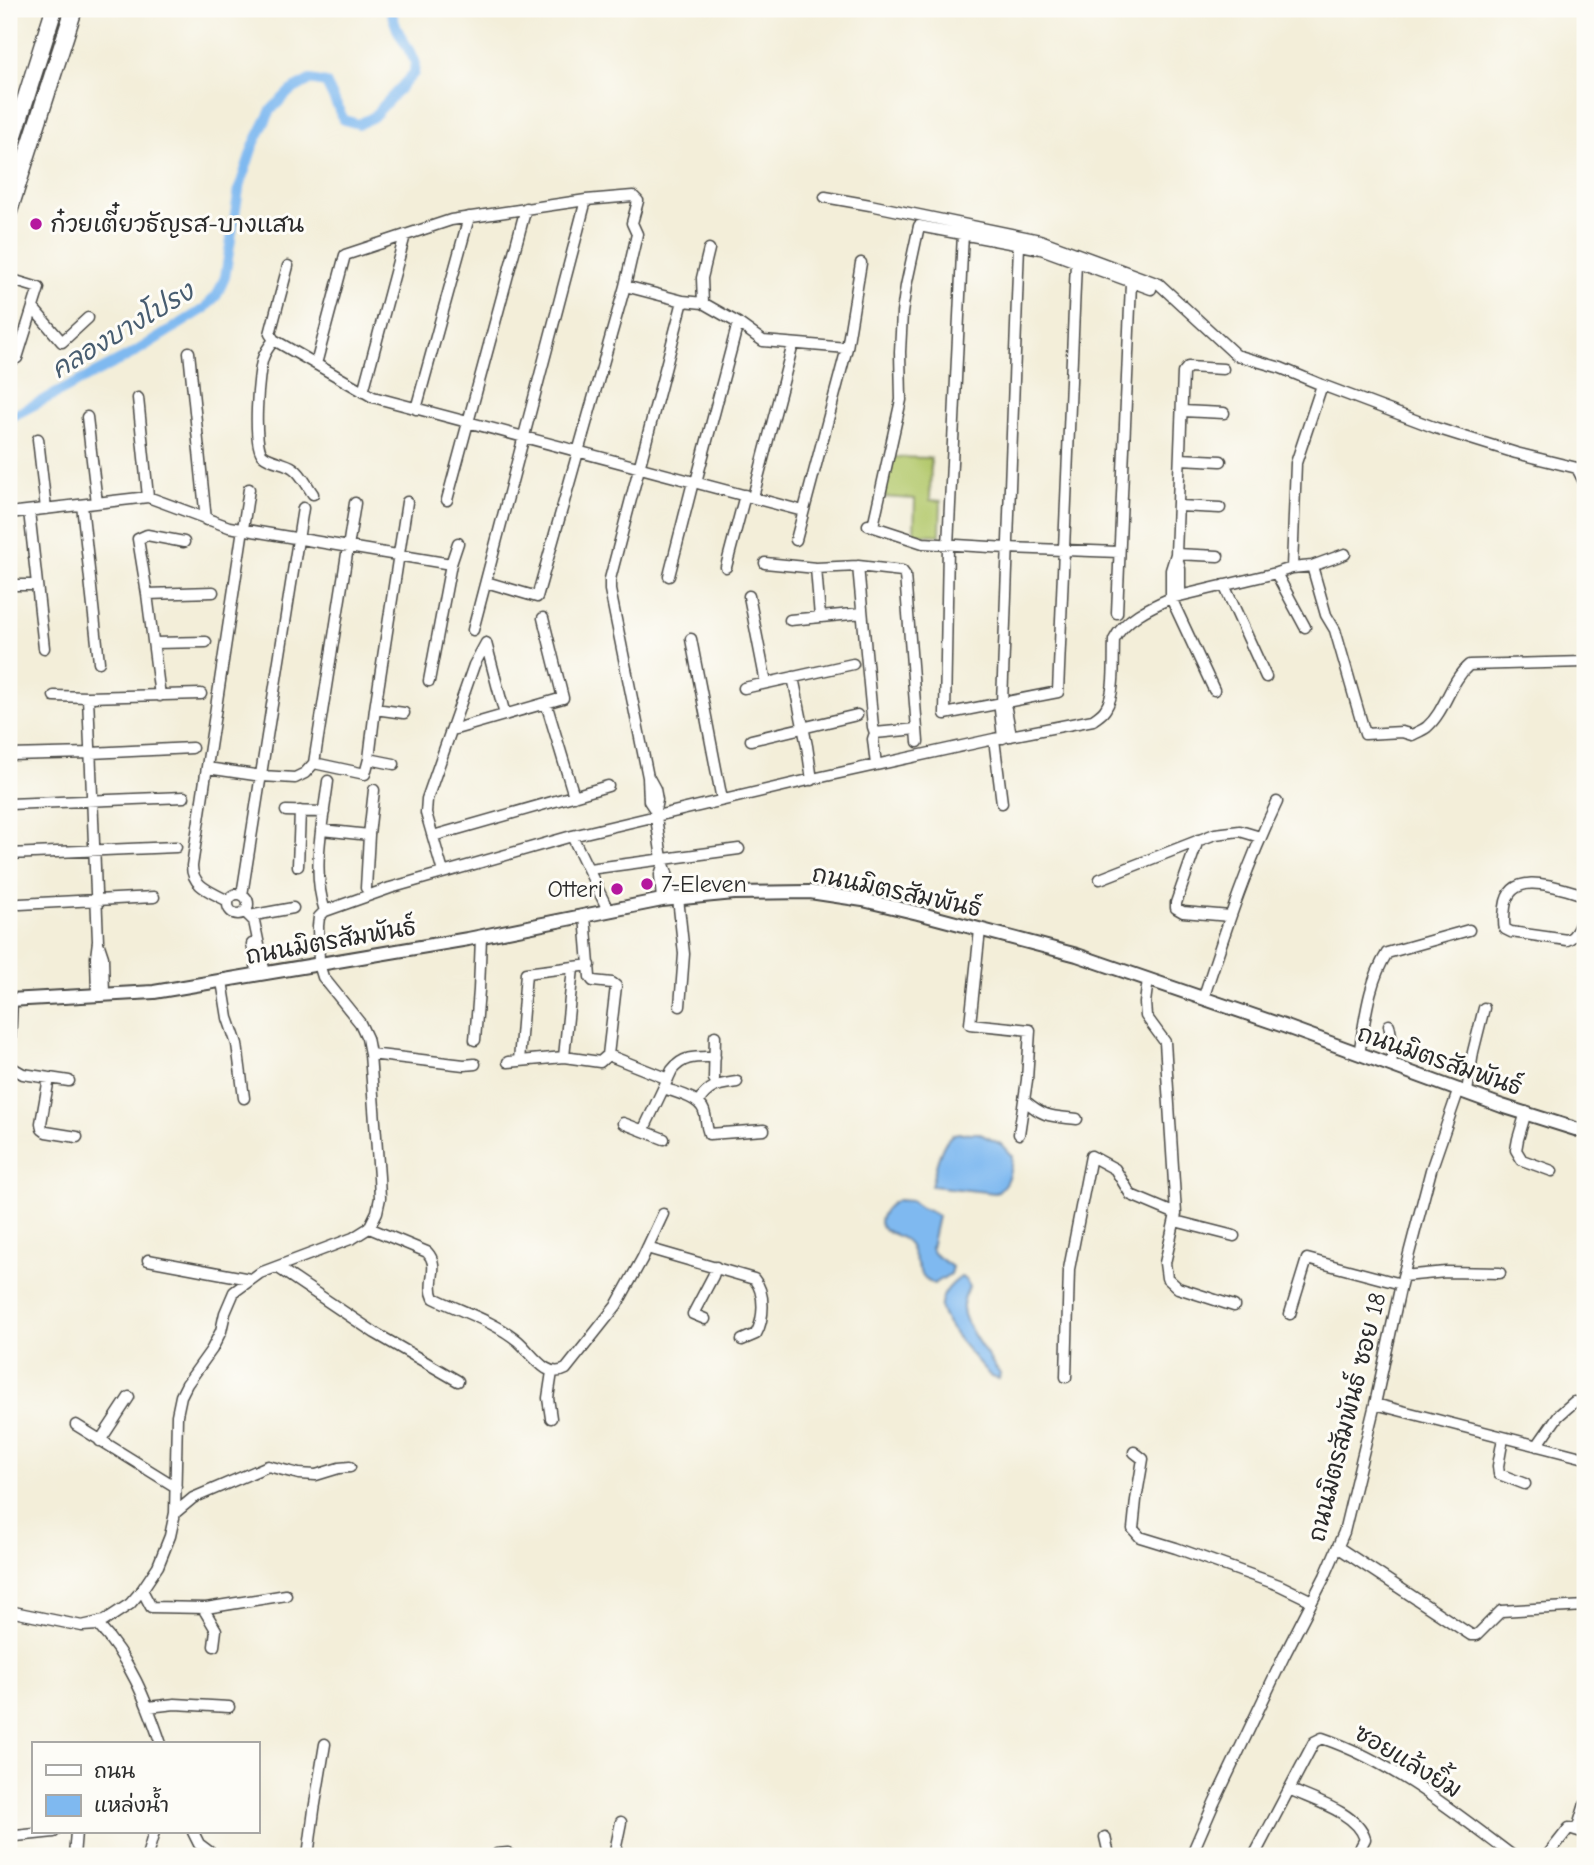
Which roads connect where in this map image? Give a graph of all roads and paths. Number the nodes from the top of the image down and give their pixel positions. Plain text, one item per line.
1 (54, 9) edge
2 (74, 9) edge
3 (9, 151) edge
4 (825, 197) dead end
5 (586, 200) junction
6 (526, 208) junction
7 (9, 211) edge
8 (470, 218) junction
9 (963, 233) junction
10 (405, 235) junction
11 (1019, 245) junction
12 (709, 249) dead end
13 (1076, 262) junction
14 (861, 263) dead end
15 (288, 266) dead end
16 (9, 279) edge
17 (1131, 283) junction
18 (625, 286) junction
19 (1151, 289) dead end
20 (683, 301) junction
21 (703, 303) junction
22 (33, 308) junction
23 (89, 318) dead end
24 (738, 323) junction
25 (274, 340) junction
26 (793, 344) junction
27 (847, 348) junction
28 (189, 352) dead end
29 (17, 358) dead end
30 (316, 364) junction
31 (1223, 369) dead end
32 (1322, 386) junction
33 (363, 392) junction
34 (138, 398) dead end
35 (416, 409) junction
36 (1182, 411) junction
37 (1224, 413) dead end
38 (87, 417) dead end
39 (469, 423) junction
40 (522, 437) junction
41 (38, 439) dead end
42 (579, 452) junction
43 (1180, 459) junction
44 (1221, 461) dead end
45 (638, 467) junction
46 (694, 482) junction
47 (1585, 484) edge
48 (249, 489) dead end
49 (313, 494) dead end
50 (749, 496) junction
51 (148, 497) junction
52 (447, 500) dead end
53 (407, 502) dead end
54 (97, 503) junction
55 (355, 503) dead end
56 (82, 505) junction
57 (1179, 506) junction
58 (303, 508) dead end
59 (1220, 508) dead end
60 (46, 509) junction
61 (29, 511) junction
62 (803, 511) junction
63 (9, 513) edge
64 (206, 520) junction
65 (244, 529) junction
66 (299, 538) junction
67 (796, 540) dead end
68 (184, 542) dead end
69 (458, 544) dead end
70 (948, 545) junction
71 (349, 547) junction
72 (1007, 548) junction
73 (1065, 550) junction
74 (1119, 552) junction
75 (1176, 554) junction
76 (1345, 554) dead end
77 (399, 555) junction
78 (1218, 556) dead end
79 (765, 563) dead end
80 (451, 564) junction
81 (858, 566) junction
82 (1312, 566) junction
83 (726, 568) dead end
84 (816, 568) junction
85 (1292, 568) junction
86 (1276, 573) junction
87 (669, 576) dead end
88 (486, 582) junction
89 (9, 585) edge
90 (37, 585) junction
91 (1224, 585) junction
92 (213, 592) dead end
93 (147, 594) junction
94 (749, 596) dead end
95 (1175, 597) junction
96 (1117, 613) dead end
97 (862, 614) junction
98 (820, 617) junction
99 (543, 618) dead end
100 (790, 620) dead end
101 (1305, 627) dead end
102 (473, 630) dead end
103 (691, 639) dead end
104 (206, 642) dead end
105 (154, 643) junction
106 (44, 648) dead end
107 (99, 662) dead end
108 (1585, 662) edge
109 (853, 664) dead end
110 (793, 677) junction
111 (1266, 677) dead end
112 (429, 681) dead end
113 (765, 683) junction
114 (744, 688) dead end
115 (1214, 690) dead end
116 (201, 694) dead end
117 (54, 696) dead end
118 (160, 696) junction
119 (88, 697) junction
120 (546, 703) junction
121 (1002, 703) junction
122 (375, 709) junction
123 (404, 713) dead end
124 (505, 715) junction
125 (857, 715) dead end
126 (804, 728) junction
127 (917, 729) junction
128 (452, 730) junction
129 (875, 733) junction
130 (1003, 738) junction
131 (751, 740) dead end
132 (918, 742) dead end
133 (192, 748) dead end
134 (90, 753) junction
135 (9, 755) edge
136 (369, 760) junction
137 (314, 763) junction
138 (394, 764) dead end
139 (878, 765) junction
140 (207, 768) junction
141 (262, 776) junction
142 (815, 779) junction
143 (328, 781) dead end
144 (608, 786) dead end
145 (374, 790) dead end
146 (573, 796) junction
147 (184, 797) dead end
148 (722, 800) junction
149 (92, 802) junction
150 (1276, 802) dead end
151 (1002, 803) dead end
152 (9, 804) edge
153 (286, 811) dead end
154 (300, 811) junction
155 (324, 812) junction
156 (656, 812) junction
157 (322, 830) junction
158 (369, 835) junction
159 (433, 836) junction
160 (572, 836) junction
161 (1260, 837) junction
162 (1198, 840) junction
163 (176, 847) dead end
164 (94, 849) junction
165 (739, 849) dead end
166 (9, 854) edge
167 (662, 862) junction
168 (298, 866) dead end
169 (589, 869) junction
170 (443, 872) junction
171 (1100, 879) dead end
172 (366, 888) dead end
173 (242, 895) junction
174 (1585, 895) edge
175 (154, 898) dead end
176 (670, 899) junction
177 (96, 900) junction
178 (228, 901) junction
179 (20, 904) dead end
180 (293, 908) dead end
181 (608, 910) junction
182 (325, 911) junction
183 (1585, 911) edge
184 (247, 914) junction
185 (585, 916) junction
186 (1230, 916) junction
187 (980, 930) junction
188 (1469, 930) dead end
189 (481, 937) junction
190 (319, 964) junction
191 (590, 965) junction
192 (573, 968) junction
193 (262, 975) junction
194 (222, 981) junction
195 (1150, 981) junction
196 (101, 996) junction
197 (1203, 999) junction
198 (10, 1000) edge
199 (680, 1006) dead end
200 (1484, 1008) dead end
201 (1389, 1025) dead end
202 (715, 1036) dead end
203 (474, 1040) dead end
204 (370, 1054) junction
205 (1359, 1054) junction
206 (608, 1055) junction
207 (564, 1057) junction
208 (715, 1057) junction
209 (475, 1064) dead end
210 (1391, 1066) junction
211 (49, 1078) junction
212 (714, 1079) dead end
213 (69, 1082) dead end
214 (737, 1082) dead end
215 (666, 1084) junction
216 (1463, 1091) junction
217 (244, 1098) dead end
218 (1024, 1100) junction
219 (698, 1102) junction
220 (1526, 1112) junction
221 (1077, 1119) dead end
222 (623, 1123) dead end
223 (764, 1130) dead end
224 (643, 1131) junction
225 (1585, 1132) edge
226 (1019, 1134) dead end
227 (77, 1137) dead end
228 (664, 1139) dead end
229 (1552, 1171) dead end
230 (663, 1214) dead end
231 (1175, 1218) junction
232 (369, 1228) junction
233 (1234, 1236) dead end
234 (647, 1248) junction
235 (148, 1260) dead end
236 (276, 1267) junction
237 (716, 1267) junction
238 (1500, 1273) dead end
239 (250, 1279) junction
240 (1402, 1280) junction
241 (1234, 1306) dead end
242 (1290, 1314) dead end
243 (705, 1319) dead end
244 (742, 1340) dead end
245 (552, 1372) junction
246 (1066, 1377) dead end
247 (458, 1381) dead end
248 (129, 1397) dead end
249 (1574, 1402) dead end
250 (1375, 1404) junction
251 (551, 1418) dead end
252 (76, 1425) dead end
253 (1503, 1438) junction
254 (100, 1441) junction
255 (1537, 1446) junction
256 (1134, 1452) dead end
257 (1585, 1458) edge
258 (351, 1467) dead end
259 (1525, 1484) dead end
260 (176, 1487) junction
261 (175, 1513) junction
262 (1339, 1548) junction
263 (142, 1590) junction
264 (286, 1595) dead end
265 (1312, 1601) junction
266 (1585, 1606) edge
267 (203, 1608) junction
268 (9, 1611) edge
269 (82, 1626) junction
270 (214, 1646) dead end
271 (148, 1707) junction
272 (229, 1707) dead end
273 (160, 1742) edge
274 (325, 1744) dead end
275 (1289, 1789) junction
276 (1585, 1804) edge
277 (621, 1822) dead end
278 (1581, 1832) edge
279 (35, 1834) edge
280 (76, 1834) edge
281 (153, 1834) edge
282 (194, 1834) edge
283 (1105, 1837) dead end
284 (9, 1840) edge
285 (508, 1853) dead end
286 (344, 1855) edge
287 (74, 1856) edge
288 (147, 1856) edge
289 (215, 1856) edge
290 (308, 1856) edge
291 (374, 1856) edge
292 (496, 1856) edge
293 (614, 1856) edge
294 (1106, 1856) edge
295 (1191, 1856) edge
296 (1254, 1856) edge
297 (1356, 1856) edge
298 (1513, 1856) edge
299 (1547, 1856) edge

1 - 3 main road
2 - 7 main road
4 - 32 street
5 - 6 street
5 - 18 street
5 - 40 street
6 - 8 street
6 - 39 street
8 - 10 street
8 - 35 street
9 - 11 street
9 - 70 street
9 - 70 street
10 - 30 street
10 - 33 street
11 - 13 street
11 - 72 street
12 - 21 street
13 - 17 street
13 - 73 street
14 - 27 street
15 - 25 street
16 - 22 street
17 - 19 street
17 - 74 street
18 - 20 street
18 - 42 street
20 - 21 street
20 - 45 street
21 - 24 street
22 - 23 street
22 - 29 street
24 - 26 street
24 - 46 street
25 - 30 street
25 - 49 street
26 - 27 street
26 - 50 street
27 - 62 street
28 - 64 street
30 - 33 street
31 - 36 street
32 - 47 street
32 - 85 street
33 - 35 street
34 - 51 street
35 - 39 street
36 - 37 street
36 - 43 street
38 - 54 street
39 - 40 street
39 - 52 street
40 - 42 street
40 - 88 street
41 - 60 street
42 - 45 street
42 - 88 street
43 - 44 street
43 - 57 street
45 - 46 street
45 - 156 street
46 - 50 street
46 - 87 street
48 - 65 street
50 - 62 street
50 - 83 street
51 - 54 street
51 - 64 street
53 - 77 street
54 - 56 street
55 - 71 street
56 - 60 street
56 - 107 street
57 - 59 street
57 - 75 street
58 - 66 street
60 - 61 street
61 - 63 street
61 - 90 street
62 - 67 street
64 - 65 street
65 - 66 street
65 - 140 street
66 - 71 street
66 - 141 street
68 - 93 street
69 - 80 street
70 - 72 street
70 - 121 street
71 - 77 street
71 - 137 street
72 - 73 street
72 - 121 street
73 - 74 street
73 - 121 street
74 - 96 street
75 - 78 street
75 - 95 street
76 - 82 street
77 - 80 street
77 - 122 street
79 - 84 street
80 - 112 street
81 - 84 street
81 - 97 street
81 - 127 street
82 - 85 street
82 - 108 street
84 - 98 street
85 - 86 street
86 - 91 street
86 - 101 street
88 - 102 street
89 - 90 street
90 - 106 street
91 - 95 street
91 - 111 street
92 - 93 street
93 - 105 street
94 - 113 street
95 - 115 street
95 - 130 street
97 - 98 street
97 - 129 street
98 - 100 street
99 - 120 street
103 - 148 street
104 - 105 street
105 - 118 street
109 - 110 street
110 - 113 street
110 - 126 street
113 - 114 street
116 - 118 street
117 - 119 street
118 - 119 street
119 - 134 street
120 - 124 street
120 - 146 street
121 - 130 street
122 - 123 street
122 - 136 street
124 - 128 street
124 - 128 street
125 - 126 street
126 - 131 street
126 - 142 street
127 - 129 street
127 - 132 street
128 - 159 street
129 - 139 street
130 - 139 street
130 - 151 street
133 - 134 street
134 - 135 street
134 - 149 street
136 - 137 street
136 - 138 street
137 - 141 street
139 - 142 street
140 - 141 street
140 - 178 street
141 - 173 street
142 - 148 street
143 - 155 street
144 - 146 street
145 - 158 street
146 - 159 street
147 - 149 street
148 - 156 street
149 - 152 street
149 - 164 street
150 - 161 street
153 - 154 street
154 - 155 street
154 - 168 street
155 - 157 street
156 - 160 street
156 - 167 street
157 - 158 street
157 - 182 street
158 - 172 street
159 - 170 street
160 - 169 street
160 - 170 street
161 - 162 street
161 - 186 street
162 - 171 street
162 - 186 street
163 - 164 street
164 - 166 street
164 - 177 street
165 - 167 street
167 - 169 street
167 - 176 street
169 - 181 street
170 - 182 street
173 - 178 street
173 - 184 street
174 - 183 street
175 - 177 street
176 - 181 street, ถนนมิตรสัมพันธ์
176 - 187 street, ถนนมิตรสัมพันธ์
176 - 199 street
177 - 179 street
177 - 196 street
178 - 184 street
180 - 184 street
181 - 185 street, ถนนมิตรสัมพันธ์
182 - 190 street
184 - 193 street
185 - 189 street, ถนนมิตรสัมพันธ์
185 - 191 street
186 - 197 street
187 - 195 street, ถนนมิตรสัมพันธ์
187 - 218 street
188 - 205 street
189 - 190 street, ถนนมิตรสัมพันธ์
189 - 203 street
190 - 193 street, ถนนมิตรสัมพันธ์
190 - 204 street
191 - 192 street
191 - 206 street
192 - 207 street
192 - 207 street
193 - 194 street, ถนนมิตรสัมพันธ์
194 - 196 street, ถนนมิตรสัมพันธ์
194 - 217 street
195 - 197 street, ถนนมิตรสัมพันธ์
195 - 231 street
196 - 198 street, ถนนมิตรสัมพันธ์
197 - 205 street, ถนนมิตรสัมพันธ์
198 - 211 street
200 - 216 street, ถนนมิตรสัมพันธ์ ซอย 18
201 - 210 street
202 - 208 street
204 - 209 street
204 - 232 street
205 - 210 street, ถนนมิตรสัมพันธ์
206 - 207 street
206 - 215 street
208 - 212 street
208 - 215 street
210 - 216 street, ถนนมิตรสัมพันธ์
211 - 213 street
211 - 227 street
214 - 219 street
215 - 219 street
215 - 224 street
216 - 220 street, ถนนมิตรสัมพันธ์
216 - 240 street, ถนนมิตรสัมพันธ์ ซอย 18
218 - 221 street
218 - 226 street
219 - 223 street
220 - 225 street, ถนนมิตรสัมพันธ์
220 - 229 street
222 - 224 street
224 - 228 street
230 - 234 street
231 - 233 street
231 - 241 street
231 - 246 street
232 - 236 street
232 - 245 street
234 - 237 street
234 - 245 street
235 - 239 street
236 - 239 street
236 - 247 street
237 - 243 street
237 - 244 street
238 - 240 street
239 - 260 street
240 - 242 street
240 - 250 street, ถนนมิตรสัมพันธ์ ซอย 18
245 - 251 street
248 - 254 street
249 - 255 street
250 - 253 street
250 - 262 street, ถนนมิตรสัมพันธ์ ซอย 18
252 - 254 street
253 - 255 street
253 - 259 street
254 - 260 street
255 - 257 street
256 - 265 street
258 - 261 street
260 - 261 street
261 - 263 street
262 - 265 street, ถนนมิตรสัมพันธ์ ซอย 18
262 - 266 street
263 - 267 street
263 - 269 street
264 - 267 street
265 - 295 street, ถนนมิตรสัมพันธ์ ซอย 18
267 - 270 street
268 - 269 street
269 - 271 street
271 - 272 street
271 - 273 street
274 - 290 street
275 - 296 street, ซอยแล้งยิ้ม
275 - 297 street
275 - 298 street, ซอยแล้งยิ้ม
276 - 278 street
277 - 293 street
278 - 299 street
279 - 284 street
280 - 287 street
281 - 288 street
282 - 289 street
283 - 294 street
285 - 292 street
286 - 291 street

